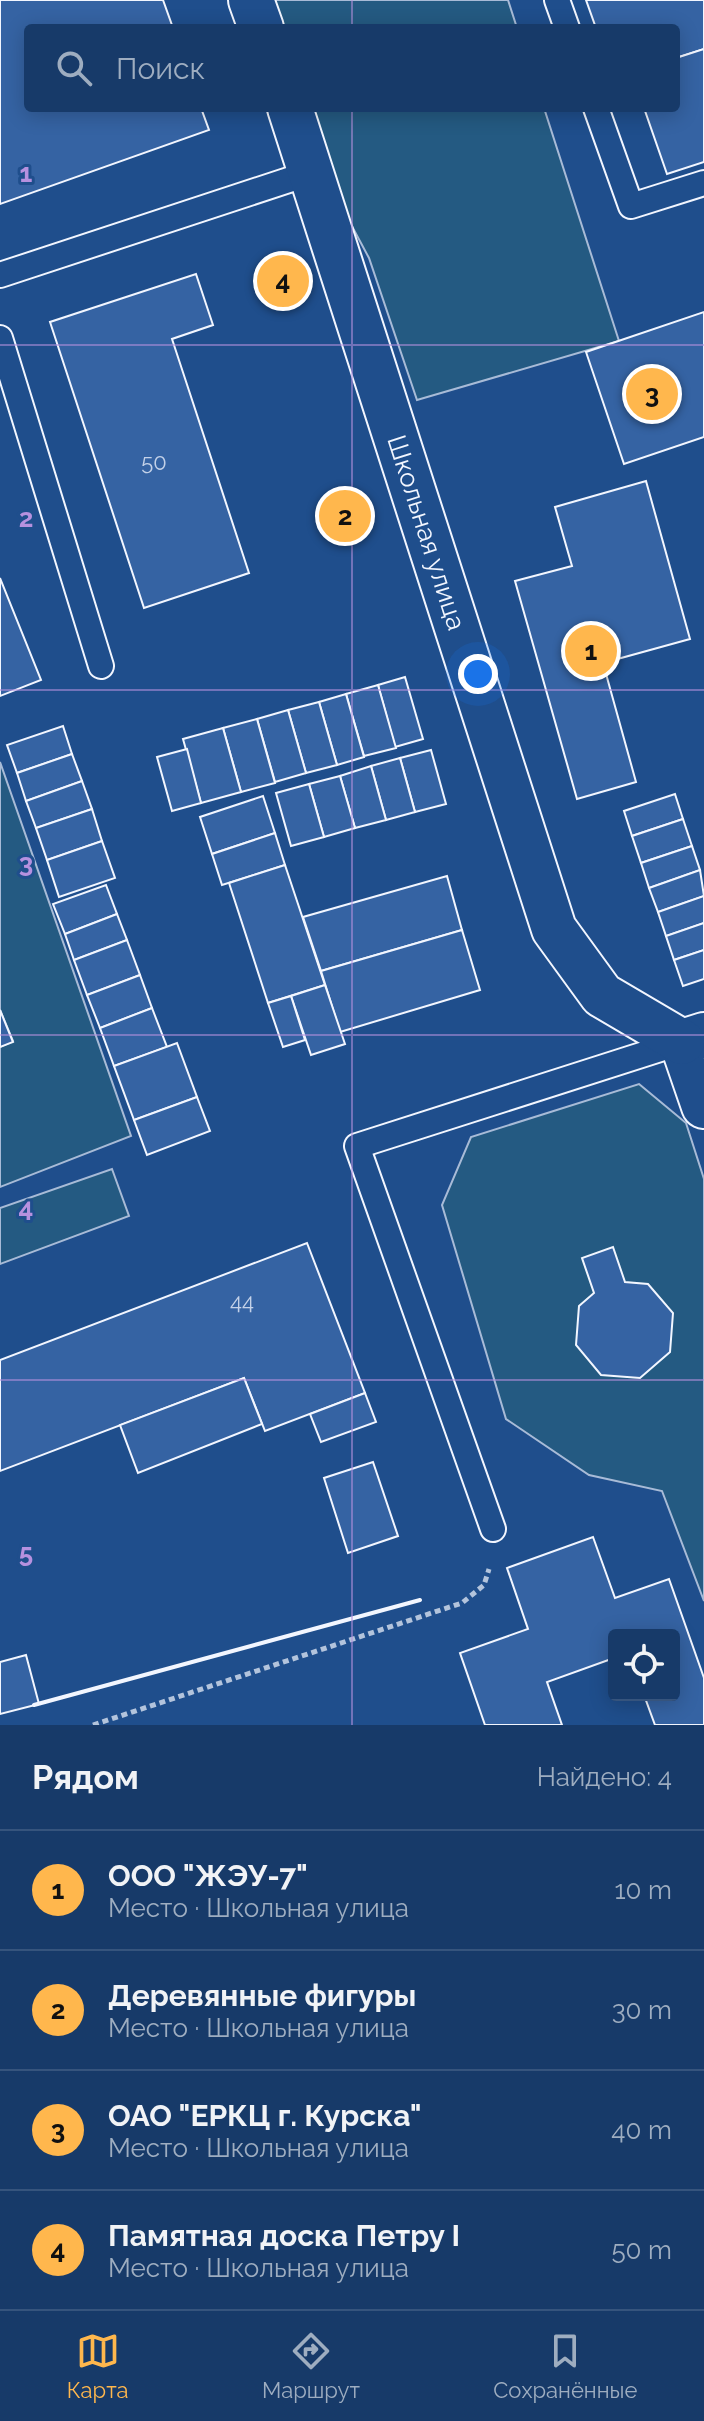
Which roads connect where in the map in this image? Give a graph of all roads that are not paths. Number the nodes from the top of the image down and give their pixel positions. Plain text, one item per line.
1 (251, 0) edge
2 (557, 0) edge
3 (260, 24) edge
4 (566, 24) edge
5 (291, 112) edge
6 (597, 112) edge
7 (313, 172) junction
8 (704, 183) edge
9 (0, 275) edge
10 (0, 338) edge
11 (101, 666) dead end
12 (693, 1038) edge
13 (704, 1106) edge
14 (493, 1529) road end

1 - 3 street
2 - 4 lane
5 - 7 street, Школьная улица
6 - 8 lane
7 - 9 lane
7 - 12 street, Школьная улица
10 - 11 lane
12 - 13 street
12 - 14 lane

